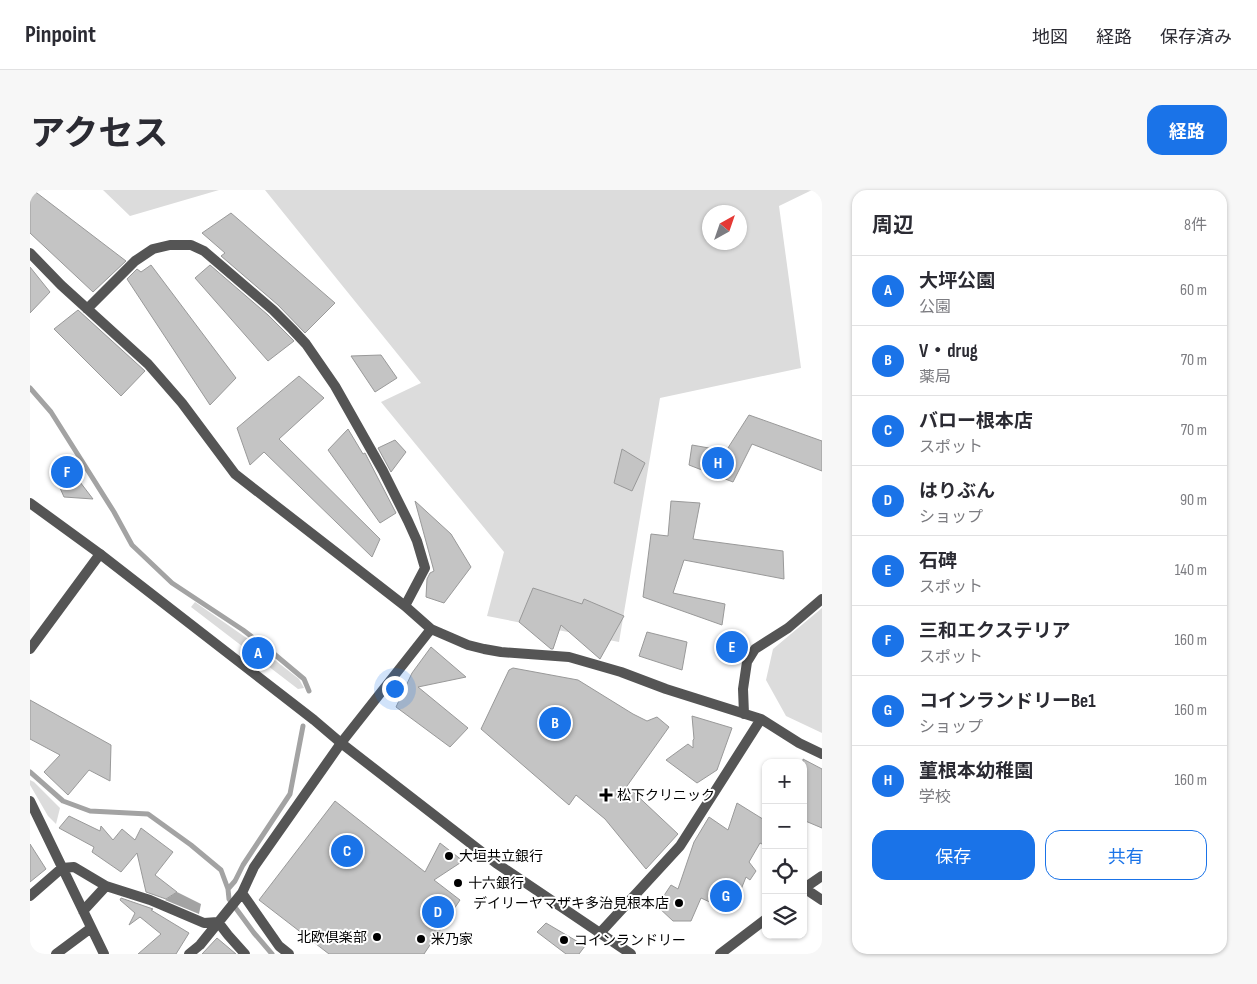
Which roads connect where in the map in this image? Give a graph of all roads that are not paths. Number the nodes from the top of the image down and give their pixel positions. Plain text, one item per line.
1 (30, 253) edge
2 (87, 308) junction
3 (30, 503) edge
4 (100, 554) junction
5 (822, 599) edge
6 (405, 606) junction
7 (430, 629) junction
8 (30, 649) edge
9 (744, 714) junction
10 (760, 719) junction
11 (341, 742) junction
12 (822, 754) edge
13 (30, 802) edge
14 (62, 868) junction
15 (822, 876) edge
16 (106, 886) junction
17 (807, 887) edge
18 (807, 891) edge
19 (242, 893) junction
20 (30, 896) edge
21 (822, 900) edge
22 (83, 911) junction
23 (762, 921) edge
24 (218, 922) junction
25 (91, 928) junction
26 (599, 934) junction
27 (56, 954) edge
28 (104, 954) edge
29 (189, 954) edge
30 (245, 954) edge
31 (289, 954) edge
32 (631, 954) edge
33 (720, 954) edge

1 - 2 street
2 - 6 street
2 - 6 street
3 - 4 street
4 - 8 street
4 - 11 street
5 - 9 street
6 - 7 street
7 - 9 street
7 - 11 street
9 - 10 street
10 - 12 street
10 - 26 street
11 - 19 street
11 - 26 street
13 - 14 street
14 - 16 street
14 - 20 street
14 - 22 street
15 - 17 street
16 - 22 street
16 - 24 street
18 - 21 street
19 - 24 street
19 - 31 street
22 - 25 street
23 - 33 street
24 - 29 street
24 - 30 street
25 - 27 street
25 - 28 street
26 - 32 street

